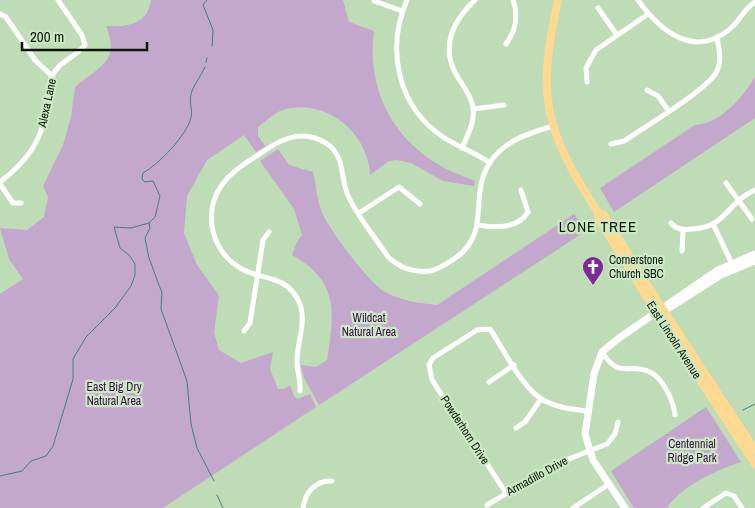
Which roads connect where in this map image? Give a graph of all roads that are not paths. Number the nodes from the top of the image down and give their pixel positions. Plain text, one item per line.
1 (58, 0) edge
2 (406, 0) edge
3 (474, 0) edge
4 (513, 0) edge
5 (558, 0) edge
6 (638, 0) edge
7 (374, 1) edge
8 (755, 2) edge
9 (598, 8) dead end
10 (402, 11) junction
11 (0, 14) edge
12 (648, 14) junction
13 (617, 35) junction
14 (717, 37) junction
15 (506, 44) dead end
16 (52, 76) junction
17 (587, 82) dead end
18 (647, 90) dead end
19 (504, 105) dead end
20 (473, 109) junction
21 (668, 110) junction
22 (553, 126) junction
23 (611, 144) dead end
24 (462, 148) junction
25 (490, 163) junction
26 (0, 183) edge
27 (726, 183) dead end
28 (521, 190) dead end
29 (755, 190) edge
30 (738, 200) junction
31 (21, 203) dead end
32 (420, 204) dead end
33 (359, 213) junction
34 (752, 219) dead end
35 (671, 223) dead end
36 (478, 225) junction
37 (714, 226) junction
38 (683, 230) junction
39 (269, 232) dead end
40 (682, 251) dead end
41 (755, 254) edge
42 (755, 261) edge
43 (732, 266) junction
44 (258, 275) junction
45 (662, 310) junction
46 (244, 331) dead end
47 (602, 352) junction
48 (514, 365) junction
49 (489, 382) dead end
50 (300, 391) dead end
51 (541, 399) junction
52 (587, 411) junction
53 (675, 415) dead end
54 (618, 422) dead end
55 (516, 428) dead end
56 (588, 450) junction
57 (755, 450) edge
58 (755, 464) edge
59 (332, 481) dead end
60 (609, 484) junction
61 (506, 493) junction
62 (488, 505) dead end
63 (303, 508) edge
64 (573, 508) edge
65 (625, 508) edge
66 (703, 508) edge
67 (742, 508) edge

1 - 16 street, Alexa Lane
2 - 10 street
3 - 20 street
4 - 15 street
5 - 22 main road, East Lincoln Avenue
6 - 12 street
7 - 10 street
8 - 14 street
9 - 13 street
10 - 24 street
11 - 16 street
12 - 13 street
12 - 14 street
13 - 17 street
14 - 21 street
16 - 26 street, Alexa Lane
18 - 21 street
19 - 20 street
20 - 24 street
21 - 23 street
22 - 25 street
22 - 45 main road, East Lincoln Avenue
24 - 25 street
25 - 36 street
26 - 31 street
27 - 30 street
28 - 36 street
29 - 30 street
30 - 34 street
30 - 37 street
32 - 33 street
33 - 36 street
33 - 44 street
35 - 38 street
37 - 38 street
37 - 43 street
38 - 40 street
39 - 44 street
41 - 43 street
42 - 43 street
43 - 45 street
44 - 46 street
44 - 50 street
45 - 47 street
45 - 57 main road, East Lincoln Avenue
45 - 58 main road, East Lincoln Avenue
47 - 52 street
47 - 53 street
48 - 49 street
48 - 51 street
48 - 61 street, Powderhorn Drive
51 - 52 street
51 - 55 street
52 - 56 street
54 - 56 street, Armadillo Drive
56 - 60 street
56 - 61 street, Armadillo Drive
59 - 63 street
60 - 64 street
60 - 65 street
61 - 62 street, Armadillo Drive
66 - 67 street

